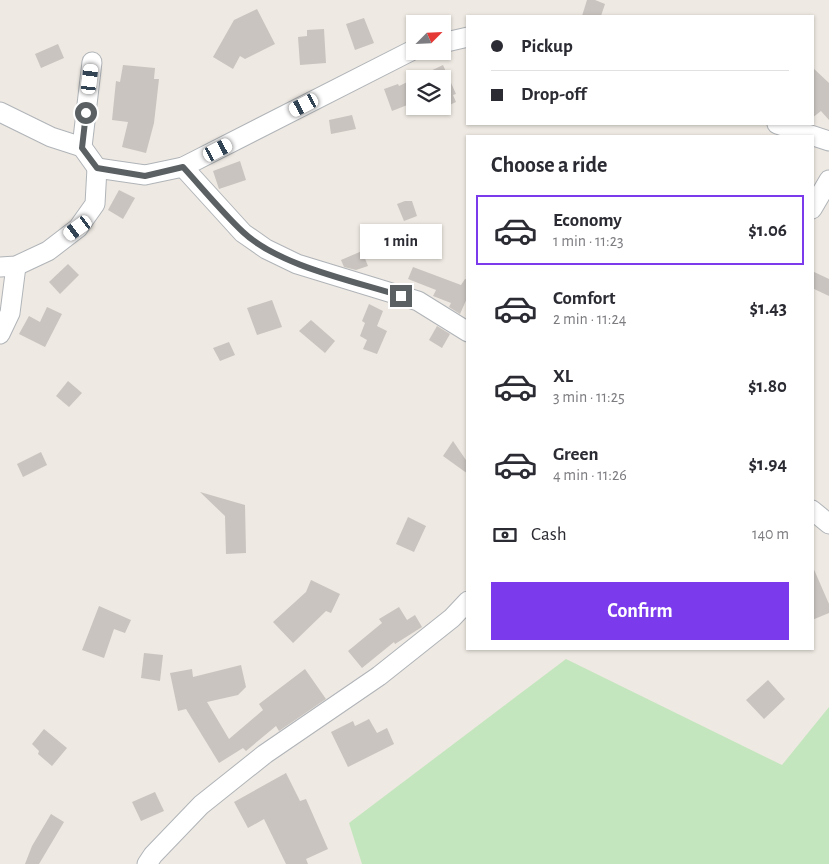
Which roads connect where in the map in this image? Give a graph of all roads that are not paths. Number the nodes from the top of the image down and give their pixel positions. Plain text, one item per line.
1 (466, 37) edge
2 (451, 41) edge
3 (406, 54) edge
4 (92, 62) dead end
5 (0, 112) edge
6 (781, 125) edge
7 (811, 135) edge
8 (814, 136) edge
9 (829, 141) edge
10 (82, 148) junction
11 (183, 167) junction
12 (97, 168) junction
13 (829, 180) edge
14 (814, 206) edge
15 (8, 267) edge
16 (466, 331) edge
17 (0, 334) edge
18 (814, 512) edge
19 (829, 524) edge
20 (466, 603) edge
21 (147, 864) edge

1 - 2 street
3 - 11 street
4 - 10 street
5 - 10 street
6 - 7 street
8 - 9 street
10 - 12 street
11 - 12 street
11 - 16 street
12 - 15 street
13 - 14 street
15 - 17 street
18 - 19 street
20 - 21 street

